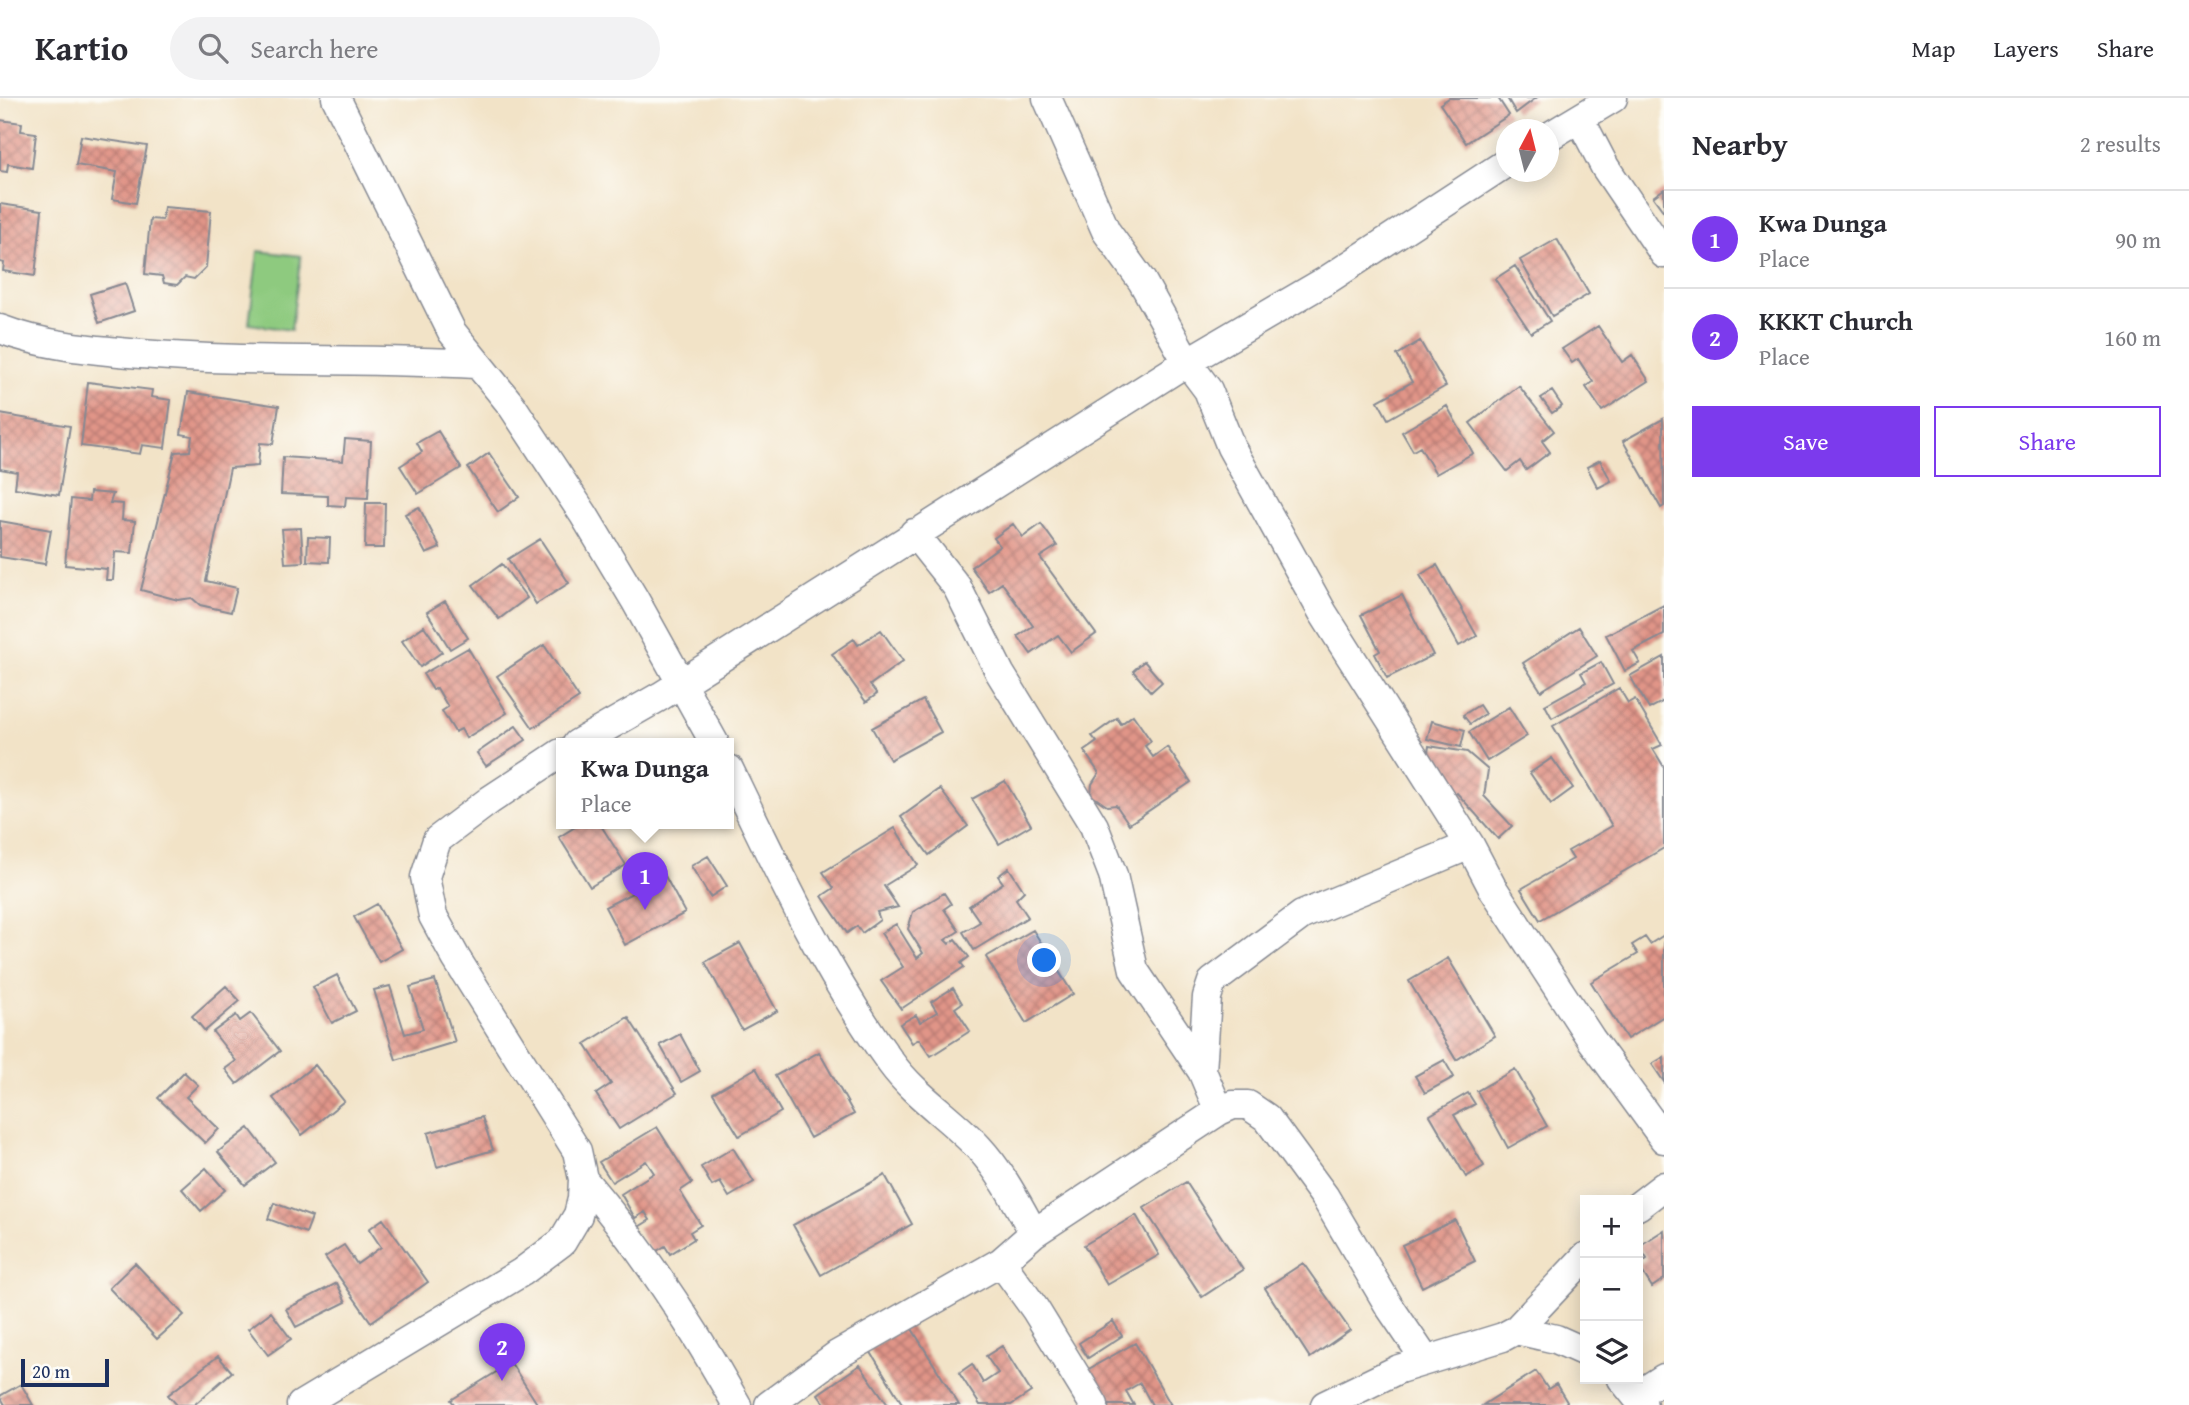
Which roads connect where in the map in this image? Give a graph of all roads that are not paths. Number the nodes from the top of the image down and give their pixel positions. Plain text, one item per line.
1 (336, 98) edge
2 (1047, 98) edge
3 (1613, 98) edge
4 (1580, 119) junction
5 (1559, 131) edge
6 (1496, 170) edge
7 (1664, 254) edge
8 (0, 329) edge
9 (1188, 362) junction
10 (475, 364) junction
11 (914, 533) junction
12 (681, 683) junction
13 (587, 738) edge
14 (712, 738) edge
15 (556, 756) edge
16 (734, 779) edge
17 (1470, 845) junction
18 (1202, 1071) junction
19 (1219, 1111) junction
20 (1664, 1139) edge
21 (583, 1179) junction
22 (1664, 1186) edge
23 (1643, 1202) edge
24 (1034, 1233) junction
25 (1584, 1258) edge
26 (1000, 1262) junction
27 (1516, 1330) junction
28 (1580, 1350) edge
29 (1425, 1359) junction
30 (1664, 1378) edge
31 (1634, 1393) edge
32 (301, 1405) edge
33 (737, 1405) edge
34 (769, 1405) edge
35 (1094, 1405) edge
36 (1325, 1405) edge

1 - 10 street
2 - 9 street
3 - 4 street
4 - 5 street
4 - 7 street
6 - 9 street
8 - 10 street
9 - 11 street
9 - 17 street
10 - 12 street
11 - 12 street
11 - 18 street
12 - 13 street
12 - 14 street
15 - 21 street
16 - 24 street
17 - 18 street
17 - 20 street
18 - 19 street
19 - 24 street
19 - 29 street
21 - 32 street
21 - 33 street
22 - 23 street
24 - 26 street
25 - 27 street
26 - 34 street
26 - 35 street
27 - 28 street
27 - 29 street
29 - 36 street
30 - 31 street

